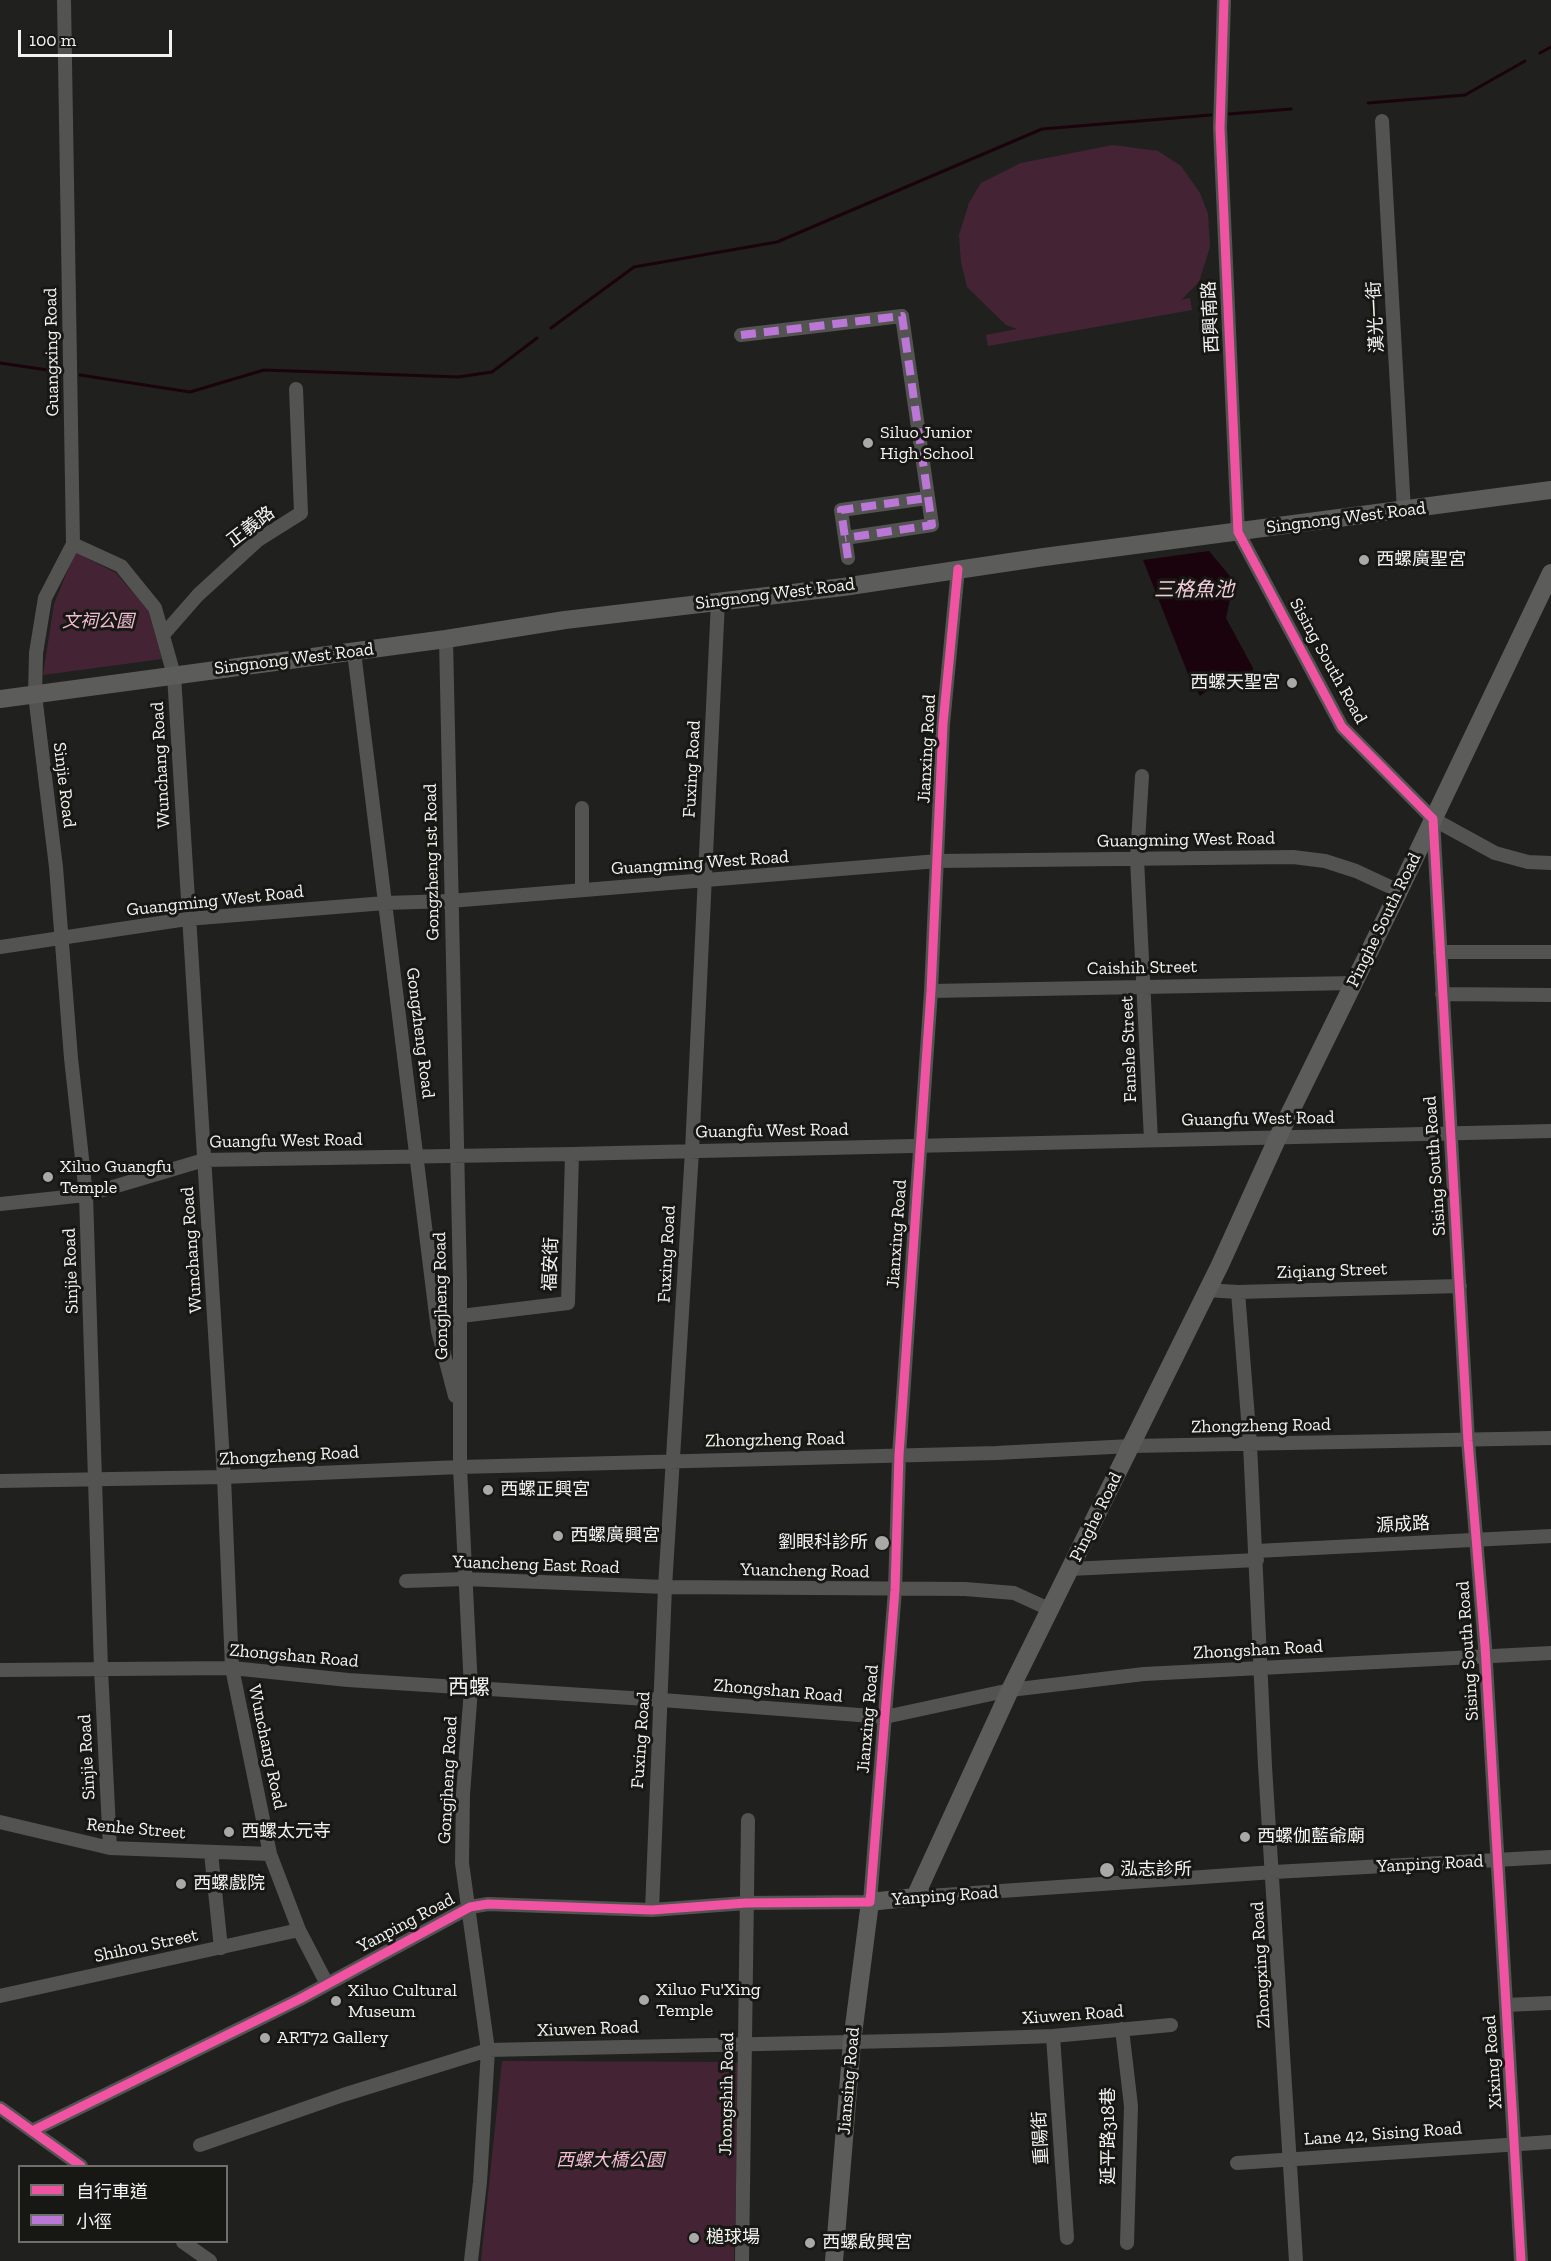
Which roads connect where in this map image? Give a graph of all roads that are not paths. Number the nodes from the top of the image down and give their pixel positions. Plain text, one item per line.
1 (64, 0) edge
2 (1224, 0) edge
3 (1382, 121) dead end
4 (741, 335) dead end
5 (296, 389) dead end
6 (1551, 490) edge
7 (927, 498) junction
8 (1404, 511) junction
9 (1238, 532) junction
10 (845, 538) junction
11 (73, 544) junction
12 (848, 558) dead end
13 (958, 569) junction
14 (1551, 573) edge
15 (718, 601) junction
16 (163, 635) junction
17 (446, 639) junction
18 (354, 652) junction
19 (174, 675) junction
20 (35, 695) junction
21 (0, 699) edge
22 (1142, 776) dead end
23 (582, 808) dead end
24 (1433, 819) junction
25 (1137, 859) junction
26 (938, 861) junction
27 (1551, 863) edge
28 (704, 880) junction
29 (582, 890) junction
30 (1399, 891) junction
31 (450, 901) junction
32 (385, 903) junction
33 (187, 919) junction
34 (63, 937) junction
35 (0, 946) edge
36 (1440, 952) junction
37 (1551, 952) edge
38 (1354, 983) junction
39 (1144, 986) junction
40 (931, 991) junction
41 (1442, 994) junction
42 (1551, 995) edge
43 (1551, 1131) edge
44 (1449, 1133) junction
45 (1278, 1137) junction
46 (1151, 1140) junction
47 (921, 1145) junction
48 (692, 1151) junction
49 (572, 1154) junction
50 (456, 1155) junction
51 (418, 1156) junction
52 (204, 1160) junction
53 (86, 1196) junction
54 (0, 1204) edge
55 (1460, 1286) junction
56 (1206, 1290) junction
57 (1238, 1292) junction
58 (460, 1316) junction
59 (460, 1416) junction
60 (1551, 1438) edge
61 (1468, 1441) junction
62 (1250, 1444) junction
63 (1131, 1446) junction
64 (899, 1455) junction
65 (673, 1460) junction
66 (460, 1467) junction
67 (224, 1477) junction
68 (96, 1480) junction
69 (0, 1481) edge
70 (1551, 1536) edge
71 (1476, 1540) junction
72 (1256, 1556) junction
73 (1070, 1569) junction
74 (465, 1579) junction
75 (406, 1581) dead end
76 (665, 1587) junction
77 (895, 1590) junction
78 (1049, 1609) junction
79 (1551, 1653) edge
80 (1485, 1657) junction
81 (1262, 1667) junction
82 (101, 1668) junction
83 (232, 1668) junction
84 (0, 1671) edge
85 (471, 1689) junction
86 (1010, 1690) junction
87 (662, 1700) junction
88 (885, 1717) junction
89 (748, 1820) dead end
90 (0, 1822) edge
91 (110, 1848) junction
92 (211, 1853) junction
93 (270, 1854) junction
94 (1551, 1857) edge
95 (1497, 1860) junction
96 (1274, 1872) junction
97 (915, 1897) junction
98 (870, 1902) junction
99 (746, 1903) junction
100 (470, 1907) junction
101 (652, 1910) junction
102 (299, 1930) junction
103 (221, 1948) junction
104 (327, 1984) junction
105 (0, 1996) edge
106 (1551, 2003) edge
107 (1506, 2005) junction
108 (1171, 2025) dead end
109 (1122, 2030) junction
110 (1053, 2036) junction
111 (852, 2042) junction
112 (746, 2043) junction
113 (488, 2050) junction
114 (0, 2108) edge
115 (32, 2131) junction
116 (1551, 2142) edge
117 (1515, 2143) junction
118 (200, 2145) dead end
119 (1290, 2160) junction
120 (1237, 2163) dead end
121 (80, 2165) edge
122 (1067, 2238) dead end
123 (186, 2243) edge
124 (1127, 2243) dead end
125 (210, 2261) edge
126 (471, 2261) edge
127 (742, 2261) edge
128 (834, 2261) edge
129 (1296, 2261) edge
130 (1521, 2261) edge

1 - 11 street, Guangxing Road
2 - 9 street, 西興南路
3 - 8 street, 漢光一街
4 - 7 street
5 - 16 street, 正義路
6 - 8 main road, Singnong West Road
7 - 10 street
7 - 10 street
8 - 9 main road, Singnong West Road
9 - 13 main road, Singnong West Road
9 - 24 street, Sising South Road
10 - 12 street
11 - 16 street, Wunchang Road
11 - 20 street, Guangxing Road
13 - 15 main road, Singnong West Road
13 - 26 street, Jianxing Road
14 - 24 main road, Pinghe South Road
15 - 17 main road, Singnong West Road
15 - 28 street, Fuxing Road
16 - 19 street, Wunchang Road
17 - 18 main road, Singnong West Road
17 - 31 street, Gongzheng 1st Road
18 - 19 main road, Singnong West Road
18 - 32 street, Gongzheng Road
19 - 20 main road, Singnong West Road
19 - 33 street, Wunchang Road
20 - 21 main road, Singnong West Road
20 - 34 street, Sinjie Road
22 - 25 street, Fanshe Street
23 - 29 street
24 - 27 street
24 - 30 main road, Pinghe South Road
24 - 36 street, Sising South Road
25 - 26 street, Guangming West Road
25 - 30 street, Guangming West Road
25 - 39 street, Fanshe Street
26 - 28 street, Guangming West Road
26 - 40 street, Jianxing Road
28 - 29 street, Guangming West Road
28 - 48 street, Fuxing Road
29 - 31 street, Guangming West Road
30 - 38 main road, Pinghe South Road
31 - 32 street, Guangming West Road
31 - 50 street, Gongzheng 1st Road
32 - 33 street, Guangming West Road
32 - 51 street, Gongzheng Road
33 - 34 street, Guangming West Road
33 - 52 street, Wunchang Road
34 - 35 street, Guangming West Road
34 - 53 street, Sinjie Road
36 - 37 street
36 - 41 street, Sising South Road
38 - 39 street, Caishih Street
38 - 45 main road, Pinghe South Road
39 - 40 street, Caishih Street
39 - 46 street, Fanshe Street
40 - 47 street, Jianxing Road
41 - 42 street
41 - 44 street, Sising South Road
43 - 44 street, Guangfu West Road
44 - 45 street, Guangfu West Road
44 - 55 street, Sising South Road
45 - 46 street, Guangfu West Road
45 - 56 main road, Pinghe Road
46 - 47 street, Guangfu West Road
47 - 48 street, Guangfu West Road
47 - 64 street, Jianxing Road
48 - 49 street, Guangfu West Road
48 - 65 street, Fuxing Road
49 - 50 street, Guangfu West Road
49 - 58 street, 福安街
50 - 51 street, Guangfu West Road
50 - 58 street, Gongjheng Road
51 - 52 street, Guangfu West Road
51 - 59 street, Gongzheng Road
52 - 53 street, Guangfu West Road
52 - 67 street, Wunchang Road
53 - 54 street, Guangfu West Road
53 - 68 street, Sinjie Road
55 - 57 street, Ziqiang Street
55 - 61 street, Sising South Road
56 - 57 street, Ziqiang Street
56 - 63 main road, Pinghe Road
57 - 62 street, Zhongxing Road
58 - 59 street, Gongjheng Road
59 - 66 street, Gongjheng Road
60 - 61 street, Zhongzheng Road
61 - 62 street, Zhongzheng Road
61 - 71 street, Sising South Road
62 - 63 street, Zhongzheng Road
62 - 72 street, Zhongxing Road
63 - 64 street, Zhongzheng Road
63 - 73 main road, Pinghe Road
64 - 65 street, Zhongzheng Road
64 - 77 street, Jianxing Road
65 - 66 street, Zhongzheng Road
65 - 76 street, Fuxing Road
66 - 67 street, Zhongzheng Road
66 - 74 street, Gongjheng Road
67 - 68 street, Zhongzheng Road
67 - 83 street, Wunchang Road
68 - 69 street, Zhongzheng Road
68 - 82 street, Sinjie Road
70 - 71 street, 源成路
71 - 72 street, 源成路
71 - 80 street, Sising South Road
72 - 73 street, 源成路
72 - 81 street, Zhongxing Road
73 - 78 main road, Pinghe Road
74 - 75 street, Yuancheng East Road
74 - 76 street, Yuancheng East Road
74 - 85 street, Gongjheng Road
76 - 77 street, Yuancheng Road
76 - 87 street, Fuxing Road
77 - 78 street, Yuancheng Road
77 - 88 street, Jianxing Road
78 - 86 main road, Pinghe Road
79 - 80 street, Zhongshan Road
80 - 81 street, Zhongshan Road
80 - 95 street, Sising South Road
81 - 86 street, Zhongshan Road
81 - 96 street, Zhongxing Road
82 - 83 street, Zhongshan Road
82 - 84 street, Zhongshan Road
82 - 91 street, Sinjie Road
83 - 85 street, Zhongshan Road
83 - 93 street, Wunchang Road
85 - 87 street, Zhongshan Road
85 - 100 street, Gongjheng Road
86 - 88 street, Zhongshan Road
86 - 97 main road, Pinghe Road
87 - 88 street, Zhongshan Road
87 - 101 street, Fuxing Road
88 - 98 street, Jianxing Road
89 - 99 street, Jhongshih Road
90 - 91 street, Renhe Street
91 - 92 street, Renhe Street
92 - 93 street, Renhe Street
92 - 103 street
93 - 102 street, Wunchang Road
94 - 95 street, Yanping Road
95 - 96 street, Yanping Road
95 - 107 street, Xixing Road
96 - 97 street, Yanping Road
96 - 119 street, Zhongxing Road
97 - 98 main road, Yanping Road
98 - 99 street, Yanping Road
98 - 111 main road, Jiansing Road
99 - 101 street, Yanping Road
99 - 112 street, Jhongshih Road
100 - 101 street, Yanping Road
100 - 104 street, Yanping Road
100 - 113 street, Gongjheng Road
102 - 103 street, Shihou Street
102 - 104 street, Wunchang Road
103 - 105 street, Shihou Street
104 - 115 street, Yanping Road
106 - 107 street
107 - 117 street, Xixing Road
108 - 109 street, Xiuwen Road
109 - 110 street, Xiuwen Road
109 - 124 street, 延平路318巷
110 - 111 street, Xiuwen Road
110 - 122 street, 重陽街
111 - 112 street, Xiuwen Road
111 - 128 main road, Jiansing Road
112 - 113 street, Xiuwen Road
112 - 127 street, Jhongshih Road
113 - 118 street, Xiuwen Road
113 - 126 street, Gongjheng Road
114 - 115 street
115 - 121 street
116 - 117 street, Lane 42, Sising Road
117 - 119 street, Lane 42, Sising Road
117 - 130 street, Xixing Road
119 - 120 street, Lane 42, Sising Road
119 - 129 street, Zhongxing Road
123 - 125 street

